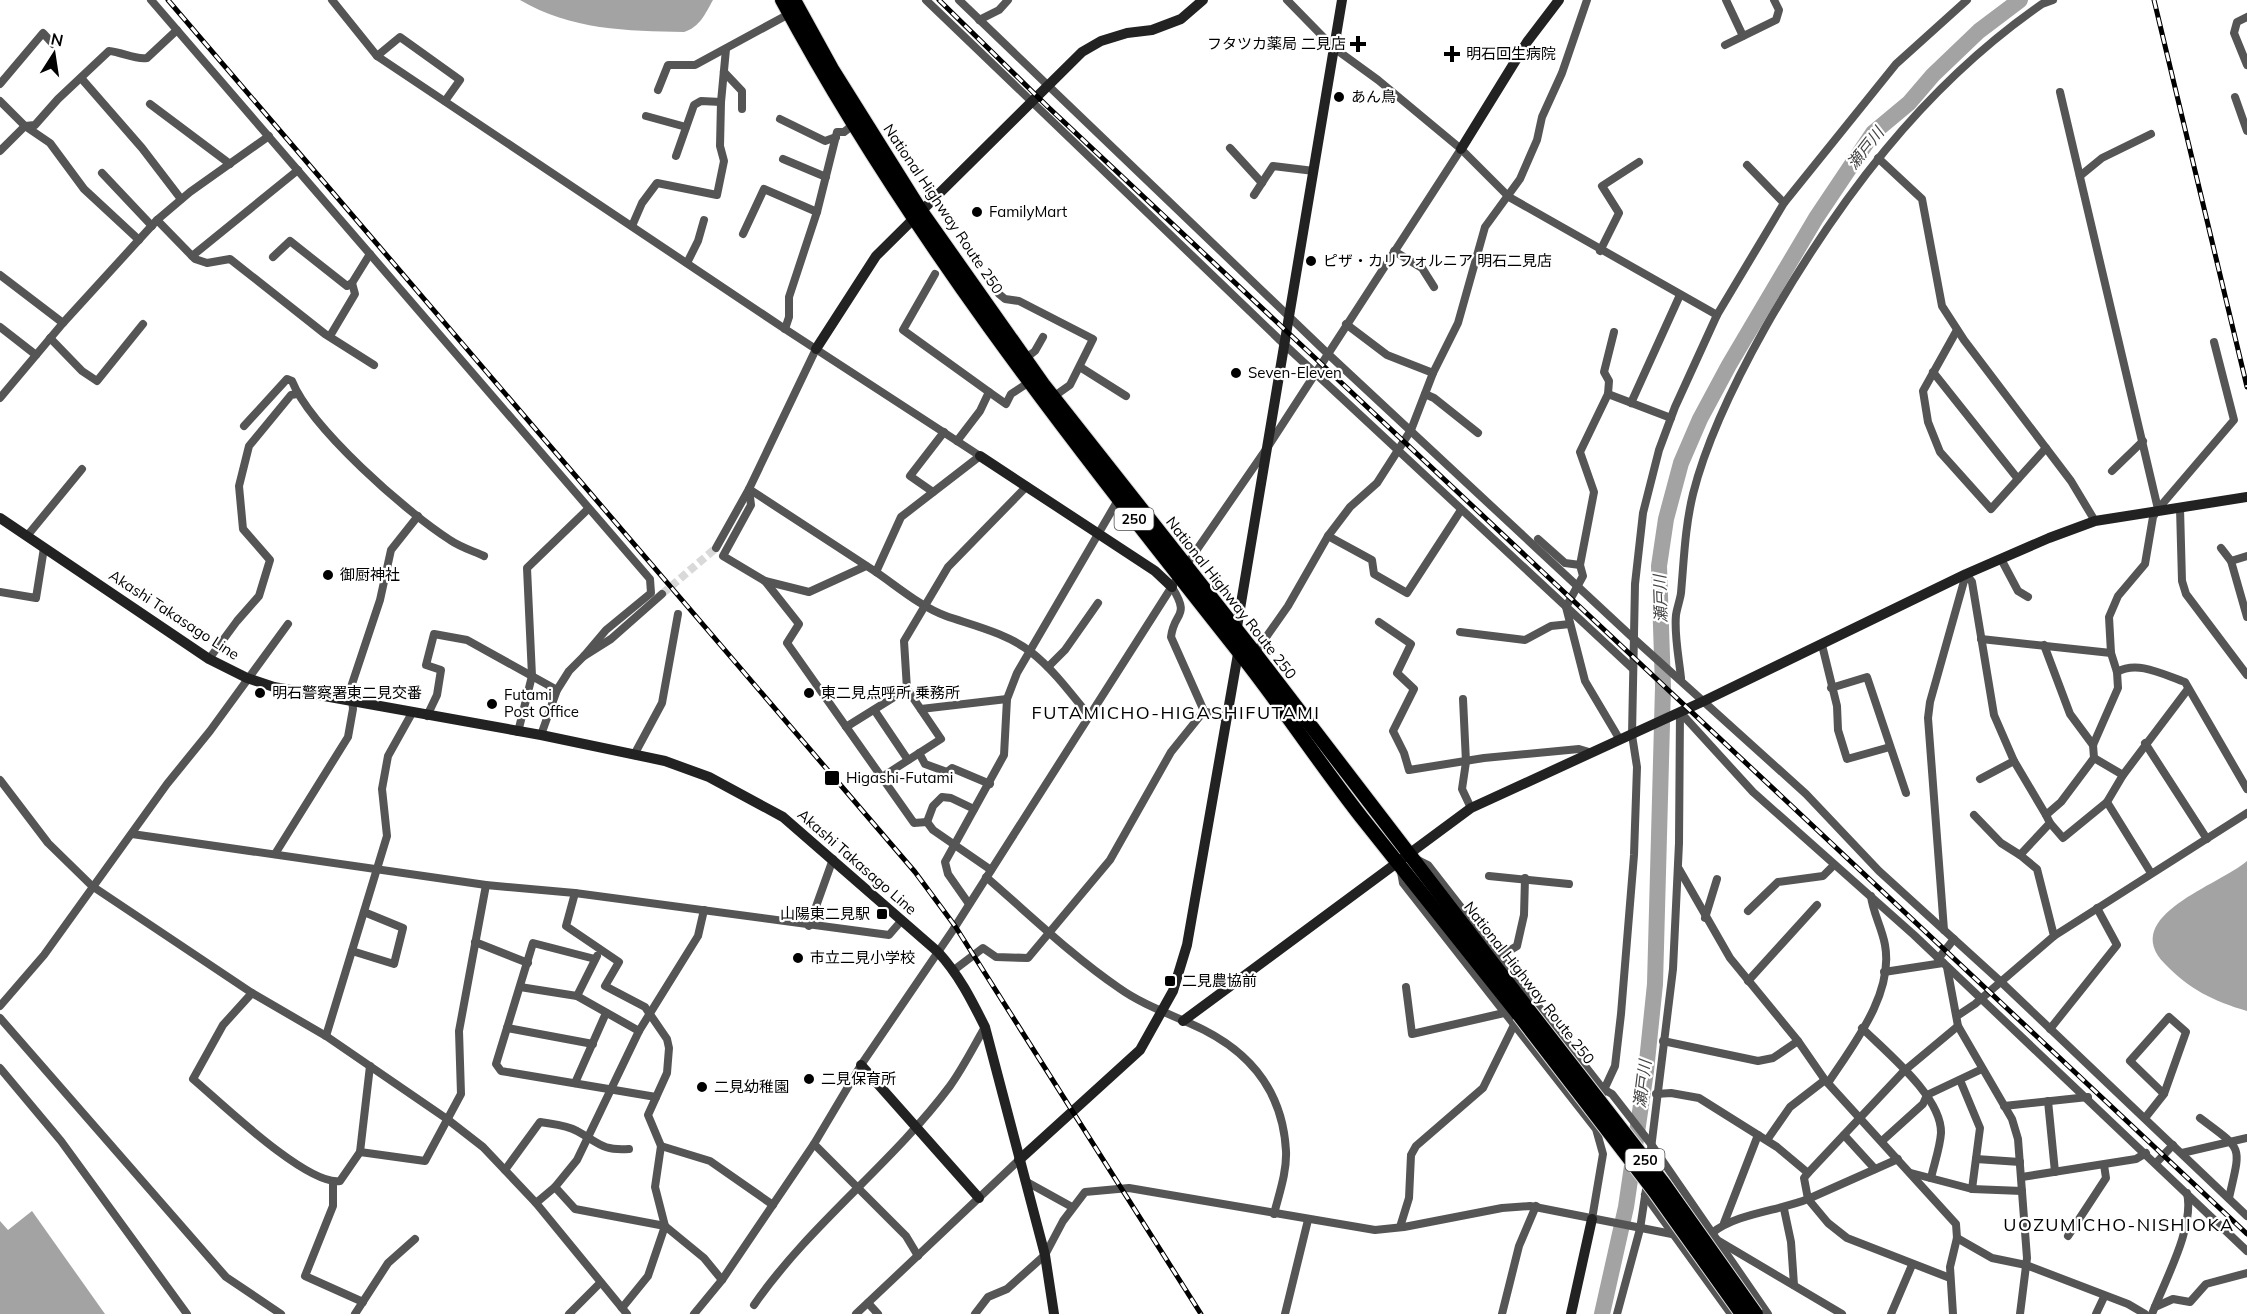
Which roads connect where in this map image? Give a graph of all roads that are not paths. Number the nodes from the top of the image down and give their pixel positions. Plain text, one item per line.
1 (151, 0) edge
2 (332, 0) edge
3 (782, 0) edge
4 (794, 0) edge
5 (926, 0) edge
6 (958, 0) edge
7 (1008, 0) edge
8 (1203, 0) edge
9 (1287, 0) edge
10 (1342, 0) edge
11 (1559, 0) edge
12 (1587, 0) edge
13 (1726, 0) edge
14 (1774, 0) edge
15 (1967, 0) edge
16 (2054, 0) edge
17 (789, 14) junction
18 (2247, 18) edge
19 (979, 20) junction
20 (177, 30) junction
21 (1743, 36) junction
22 (52, 44) dead end
23 (1725, 45) dead end
24 (1334, 48) junction
25 (726, 49) junction
26 (377, 56) junction
27 (2247, 65) edge
28 (724, 72) junction
29 (81, 78) junction
30 (0, 84) edge
31 (1047, 87) junction
32 (658, 90) dead end
33 (2060, 92) dead end
34 (2235, 97) dead end
35 (0, 101) edge
36 (445, 101) junction
37 (721, 102) junction
38 (1030, 103) junction
39 (150, 104) dead end
40 (742, 109) dead end
41 (646, 116) dead end
42 (780, 119) dead end
43 (853, 125) junction
44 (25, 126) junction
45 (686, 127) junction
46 (2247, 130) edge
47 (2151, 134) dead end
48 (269, 136) junction
49 (836, 137) junction
50 (1230, 148) dead end
51 (1461, 149) junction
52 (0, 151) edge
53 (676, 156) dead end
54 (1878, 158) junction
55 (783, 159) dead end
56 (1639, 162) dead end
57 (230, 164) junction
58 (1747, 165) dead end
59 (298, 170) junction
60 (1314, 171) junction
61 (102, 173) dead end
62 (2080, 176) junction
63 (826, 177) junction
64 (1262, 183) junction
65 (1254, 195) dead end
66 (1509, 197) junction
67 (180, 199) junction
68 (1784, 203) junction
69 (817, 212) junction
70 (917, 215) junction
71 (704, 220) dead end
72 (154, 223) junction
73 (632, 226) junction
74 (743, 234) dead end
75 (139, 240) junction
76 (1394, 251) junction
77 (1600, 251) junction
78 (370, 254) junction
79 (192, 256) junction
80 (273, 257) dead end
81 (687, 263) junction
82 (935, 274) dead end
83 (0, 275) edge
84 (352, 283) junction
85 (1434, 287) dead end
86 (999, 294) dead end
87 (1680, 295) junction
88 (1717, 315) junction
89 (1290, 318) junction
90 (63, 323) junction
91 (143, 324) dead end
92 (1346, 324) junction
93 (0, 327) edge
94 (785, 329) junction
95 (1957, 330) junction
96 (1614, 332) dead end
97 (330, 336) junction
98 (1043, 337) dead end
99 (50, 338) junction
100 (2214, 342) dead end
101 (1286, 346) junction
102 (816, 349) junction
103 (1327, 353) junction
104 (36, 355) junction
105 (1025, 359) junction
106 (374, 365) dead end
107 (1080, 367) junction
108 (1934, 372) junction
109 (1315, 373) junction
110 (1433, 373) junction
111 (1028, 383) junction
112 (989, 392) junction
113 (297, 394) junction
114 (1425, 394) junction
115 (1608, 394) junction
116 (1126, 396) dead end
117 (0, 398) edge
118 (1053, 398) junction
119 (1631, 403) junction
120 (1671, 418) junction
121 (244, 426) dead end
122 (1411, 430) junction
123 (944, 432) junction
124 (1478, 433) dead end
125 (957, 441) junction
126 (2143, 441) junction
127 (1269, 445) junction
128 (2046, 448) junction
129 (1398, 450) junction
130 (980, 456) junction
131 (82, 469) dead end
132 (2112, 471) dead end
133 (2018, 479) junction
134 (1027, 486) junction
135 (749, 489) junction
136 (933, 492) junction
137 (2247, 496) edge
138 (1118, 500) junction
139 (2180, 508) junction
140 (588, 509) junction
141 (2158, 509) junction
142 (1461, 510) junction
143 (418, 516) junction
144 (0, 518) edge
145 (2095, 521) junction
146 (1099, 533) junction
147 (27, 536) junction
148 (1328, 536) junction
149 (1538, 539) dead end
150 (44, 548) junction
151 (716, 548) tunnel mouth
152 (2221, 548) dead end
153 (484, 556) dead end
154 (2247, 556) edge
155 (2001, 559) junction
156 (2231, 561) junction
157 (1580, 565) junction
158 (866, 566) junction
159 (876, 572) junction
160 (1966, 574) junction
161 (1179, 577) junction
162 (765, 581) junction
163 (1579, 587) junction
164 (0, 592) edge
165 (662, 594) tunnel mouth
166 (2028, 597) dead end
167 (1098, 603) dead end
168 (925, 605) junction
169 (1566, 607) junction
170 (678, 614) dead end
171 (2247, 617) edge
172 (1379, 622) dead end
173 (288, 624) dead end
174 (1570, 624) junction
175 (1235, 629) junction
176 (1460, 632) dead end
177 (1632, 637) junction
178 (1981, 639) junction
179 (1822, 645) junction
180 (2044, 645) junction
181 (1030, 651) junction
182 (1255, 653) junction
183 (2111, 653) junction
184 (1240, 654) junction
185 (584, 656) junction
186 (209, 659) junction
187 (1048, 667) junction
188 (1632, 668) junction
189 (2117, 672) junction
190 (2247, 675) edge
191 (532, 676) junction
192 (246, 678) junction
193 (1681, 678) junction
194 (1831, 688) junction
195 (908, 689) junction
196 (2188, 689) junction
197 (557, 690) junction
198 (1007, 699) junction
199 (1463, 699) dead end
200 (1704, 701) junction
201 (352, 702) junction
202 (921, 709) junction
203 (875, 711) junction
204 (1204, 711) junction
205 (1680, 712) junction
206 (412, 713) junction
207 (427, 716) junction
208 (1090, 717) junction
209 (1227, 718) junction
210 (846, 727) junction
211 (518, 732) junction
212 (541, 735) junction
213 (1632, 735) junction
214 (1620, 740) junction
215 (2145, 743) junction
216 (2093, 744) junction
217 (1890, 747) junction
218 (1589, 752) junction
219 (919, 753) junction
220 (634, 755) junction
221 (2094, 758) junction
222 (908, 760) junction
223 (2014, 760) junction
224 (1466, 762) junction
225 (2123, 775) junction
226 (882, 777) junction
227 (1980, 779) dead end
228 (0, 780) edge
229 (990, 784) junction
230 (2247, 789) edge
231 (1906, 793) dead end
232 (2107, 802) junction
233 (1471, 808) junction
234 (974, 809) junction
235 (2247, 813) edge
236 (1974, 815) dead end
237 (2048, 819) junction
238 (927, 822) junction
239 (132, 834) junction
240 (2206, 839) junction
241 (954, 843) junction
242 (275, 854) junction
243 (2020, 855) junction
244 (1404, 858) junction
245 (833, 859) junction
246 (1834, 865) junction
247 (1678, 868) junction
248 (378, 869) junction
249 (2151, 873) junction
250 (988, 874) junction
251 (1489, 876) dead end
252 (1525, 878) junction
253 (1717, 879) dead end
254 (1569, 884) dead end
255 (486, 885) junction
256 (92, 886) junction
257 (575, 893) junction
258 (1871, 896) junction
259 (969, 904) junction
260 (1817, 905) dead end
261 (2097, 908) junction
262 (704, 910) junction
263 (1748, 911) dead end
264 (364, 912) junction
265 (1705, 918) junction
266 (902, 920) junction
267 (809, 926) junction
268 (1944, 930) junction
269 (1049, 931) junction
270 (2054, 936) junction
271 (1954, 939) junction
272 (475, 942) junction
273 (600, 950) junction
274 (352, 951) junction
275 (938, 952) junction
276 (1499, 957) junction
277 (595, 959) junction
278 (528, 963) junction
279 (1943, 963) junction
280 (954, 970) junction
281 (1884, 972) junction
282 (1748, 981) junction
283 (2000, 981) junction
284 (520, 987) junction
285 (1406, 987) dead end
286 (252, 993) junction
287 (577, 996) junction
288 (1981, 999) junction
289 (0, 1006) edge
290 (1162, 1011) junction
291 (606, 1013) junction
292 (1504, 1013) junction
293 (649, 1014) junction
294 (1520, 1016) junction
295 (1957, 1016) junction
296 (0, 1018) edge
297 (1183, 1021) junction
298 (1958, 1026) junction
299 (985, 1027) junction
300 (507, 1028) junction
301 (1863, 1028) junction
302 (2050, 1029) junction
303 (639, 1032) junction
304 (326, 1036) junction
305 (1663, 1041) junction
306 (1798, 1041) junction
307 (593, 1044) junction
308 (861, 1065) junction
309 (370, 1066) junction
310 (0, 1068) edge
311 (1982, 1069) junction
312 (1904, 1071) junction
313 (1960, 1080) junction
314 (1826, 1082) junction
315 (575, 1083) junction
316 (612, 1088) junction
317 (1603, 1089) junction
318 (1656, 1094) junction
319 (2164, 1094) junction
320 (1927, 1095) junction
321 (656, 1097) junction
322 (2088, 1097) junction
323 (2048, 1101) junction
324 (2004, 1106) junction
325 (1860, 1117) junction
326 (2145, 1118) junction
327 (2200, 1118) dead end
328 (447, 1119) junction
329 (1590, 1120) junction
330 (916, 1128) junction
331 (1758, 1135) junction
332 (1844, 1135) junction
333 (588, 1138) junction
334 (2247, 1138) edge
335 (1767, 1140) junction
336 (1882, 1141) junction
337 (2232, 1143) junction
338 (814, 1144) junction
339 (1652, 1144) junction
340 (2173, 1145) junction
341 (661, 1146) junction
342 (629, 1149) dead end
343 (360, 1152) junction
344 (2146, 1153) junction
345 (2182, 1153) junction
346 (1898, 1159) junction
347 (1977, 1159) junction
348 (1019, 1160) junction
349 (2020, 1161) junction
350 (2156, 1163) junction
351 (2104, 1165) junction
352 (1875, 1169) junction
353 (505, 1170) junction
354 (1910, 1172) junction
355 (2055, 1172) junction
356 (1808, 1173) junction
357 (2022, 1177) junction
358 (1931, 1178) junction
359 (1025, 1181) junction
360 (333, 1182) junction
361 (857, 1186) junction
362 (555, 1187) junction
363 (1971, 1189) junction
364 (2022, 1191) junction
365 (2186, 1192) junction
366 (1645, 1195) junction
367 (979, 1198) junction
368 (2229, 1198) junction
369 (1808, 1199) junction
370 (536, 1203) junction
371 (773, 1205) junction
372 (1536, 1206) junction
373 (1072, 1207) junction
374 (1784, 1209) junction
375 (1274, 1214) junction
376 (2247, 1216) edge
377 (1308, 1220) junction
378 (1594, 1220) junction
379 (1724, 1223) junction
380 (665, 1226) junction
381 (1400, 1227) junction
382 (1640, 1229) junction
383 (1675, 1235) junction
384 (2068, 1236) dead end
385 (1715, 1237) junction
386 (1957, 1238) junction
387 (415, 1239) dead end
388 (2247, 1251) edge
389 (918, 1256) junction
390 (1045, 1256) junction
391 (1912, 1265) junction
392 (2026, 1265) junction
393 (2247, 1273) edge
394 (1950, 1278) junction
395 (722, 1280) junction
396 (600, 1283) junction
397 (1794, 1285) junction
398 (2103, 1297) junction
399 (363, 1302) junction
400 (868, 1303) junction
401 (754, 1305) dead end
402 (2153, 1310) edge
403 (624, 1311) edge
404 (188, 1314) edge
405 (281, 1314) edge
406 (356, 1314) edge
407 (569, 1314) edge
408 (694, 1314) edge
409 (856, 1314) edge
410 (878, 1314) edge
411 (975, 1314) edge
412 (1054, 1314) edge
413 (1285, 1314) edge
414 (1502, 1314) edge
415 (1571, 1314) edge
416 (1617, 1314) edge
417 (1731, 1314) edge
418 (1742, 1314) edge
419 (1756, 1314) edge
420 (1768, 1314) edge
421 (1842, 1314) edge
422 (1891, 1314) edge
423 (1953, 1314) edge
424 (2020, 1314) edge
425 (2096, 1314) edge
426 (2145, 1314) edge

1 - 20 street
2 - 26 street
3 - 17 highway, National Highway Route 250 / 250
4 - 70 highway, National Highway Route 250 / 250
5 - 38 street
6 - 19 street
7 - 19 street
8 - 31 street
9 - 24 street
10 - 24 street
11 - 51 street
12 - 66 street
13 - 21 street
14 - 21 street
15 - 68 street
16 - 54 street
17 - 25 street
17 - 43 highway, National Highway Route 250 / 250
18 - 27 street
19 - 31 street
20 - 29 street
20 - 48 street
21 - 23 street
22 - 30 street
24 - 51 street
24 - 60 street
25 - 28 street
25 - 32 street
26 - 36 street
26 - 36 street
28 - 37 street
28 - 40 street
29 - 44 street
29 - 67 street
31 - 38 street
31 - 89 street
33 - 62 street
34 - 46 street
35 - 44 street
36 - 73 street
37 - 45 street
37 - 73 street
38 - 70 street
38 - 101 street
39 - 57 street
41 - 45 street
42 - 49 street
43 - 49 street
43 - 70 highway, National Highway Route 250 / 250
44 - 52 street
44 - 75 street
45 - 53 street
47 - 62 street
48 - 57 street
48 - 59 street
49 - 63 street
50 - 64 street
51 - 66 street
51 - 76 street
54 - 95 street
54 - 193 street
55 - 63 street
56 - 77 street
57 - 67 street
58 - 68 street
59 - 78 street
59 - 79 street
60 - 64 street
60 - 89 street
61 - 72 street
62 - 126 street
63 - 69 street
64 - 65 street
66 - 77 street
66 - 110 street
67 - 72 street
68 - 88 street
69 - 74 street
69 - 94 street
70 - 102 street
70 - 105 highway, National Highway Route 250 / 250
70 - 111 highway, National Highway Route 250 / 250
71 - 81 street
72 - 75 street
72 - 79 street
73 - 81 street
75 - 90 street
76 - 85 street
76 - 92 street
77 - 87 street
78 - 84 street
78 - 140 street
79 - 97 street
80 - 84 street
81 - 94 street
82 - 112 street
83 - 90 street
84 - 97 street
86 - 107 street
87 - 88 street
87 - 119 street
88 - 120 street
89 - 101 street
89 - 103 street
90 - 99 street
91 - 99 street
92 - 103 street
92 - 110 street
93 - 104 street
94 - 102 street
95 - 108 street
95 - 128 street
96 - 115 street
97 - 106 street
98 - 105 street
99 - 104 street
100 - 141 street
101 - 109 street
101 - 127 street
102 - 123 street
102 - 135 street
103 - 109 street
103 - 122 street
104 - 117 street
105 - 118 highway, National Highway Route 250 / 250
107 - 116 street
107 - 118 street
108 - 133 street
108 - 133 street
109 - 127 street
109 - 129 street
110 - 114 street
111 - 112 street
111 - 138 highway, National Highway Route 250 / 250
112 - 125 street
113 - 121 street
113 - 143 street
113 - 186 street
114 - 122 street
114 - 124 street
115 - 119 street
115 - 157 street
118 - 161 highway, National Highway Route 250 / 250
119 - 120 street
120 - 177 street
122 - 129 street
122 - 163 street
123 - 125 street
123 - 136 street
125 - 130 street
126 - 132 street
126 - 141 street
127 - 161 street
127 - 175 street
128 - 133 street
128 - 145 street
129 - 142 street
129 - 148 street
130 - 134 street
130 - 136 street
131 - 147 street
134 - 146 street
134 - 168 street
135 - 151 street
135 - 158 street
135 - 162 street
136 - 159 street
137 - 139 street
138 - 146 street
138 - 161 highway, National Highway Route 250 / 250
139 - 141 street
139 - 190 street
140 - 185 street
140 - 191 street
141 - 145 street
141 - 183 street
142 - 148 street
142 - 169 street
143 - 153 street
143 - 201 street
144 - 147 street, Akashi Takasago Line
145 - 155 street
146 - 161 street
146 - 181 street
147 - 150 street, Akashi Takasago Line
148 - 182 street
149 - 157 street
150 - 164 street
150 - 186 street, Akashi Takasago Line
152 - 156 street
154 - 156 street
155 - 160 street
155 - 166 street
156 - 171 street
157 - 163 street
158 - 159 street
158 - 162 street
159 - 168 street
160 - 178 street
160 - 179 street
160 - 268 street
161 - 175 highway, National Highway Route 250 / 250
161 - 184 highway, National Highway Route 250 / 250
161 - 204 street
161 - 208 street
162 - 210 street
163 - 169 street
163 - 177 street
165 - 185 street
167 - 187 street
168 - 181 street
168 - 195 street
169 - 174 street
169 - 188 street
170 - 220 street
172 - 224 street
173 - 192 street
174 - 176 street
174 - 214 street
175 - 182 highway, National Highway Route 250 / 250
175 - 184 street
177 - 188 street
177 - 193 street
178 - 180 street
178 - 223 street
179 - 194 street
179 - 200 street
180 - 183 street
180 - 216 street
181 - 187 street
181 - 198 street
182 - 244 highway, National Highway Route 250 / 250
183 - 189 street
184 - 209 street
184 - 244 highway, National Highway Route 250 / 250
185 - 197 street
186 - 192 street, Akashi Takasago Line
187 - 208 street
188 - 213 street
189 - 196 street
189 - 216 street
191 - 197 street
191 - 207 street
191 - 211 street
192 - 201 street, Akashi Takasago Line
192 - 239 street
193 - 200 street
194 - 217 street
194 - 217 street
195 - 202 street
195 - 203 street
196 - 215 street
196 - 230 street
197 - 212 street
198 - 202 street
198 - 229 street
199 - 224 street
200 - 205 street
200 - 268 street
201 - 206 street, Akashi Takasago Line
201 - 242 street
202 - 219 street
203 - 210 street
203 - 222 street
204 - 209 street
204 - 269 street
205 - 213 street
205 - 246 street
205 - 247 street
206 - 207 street, Akashi Takasago Line
206 - 248 street
207 - 211 street, Akashi Takasago Line
208 - 250 street
209 - 290 street
210 - 226 street
211 - 212 street, Akashi Takasago Line
212 - 220 street, Akashi Takasago Line
213 - 214 street
213 - 317 street
214 - 218 street
215 - 225 street
215 - 240 street
216 - 221 street
217 - 231 street
218 - 224 street
218 - 233 street
219 - 222 street
219 - 229 street
220 - 245 street, Akashi Takasago Line
221 - 225 street
221 - 237 street
222 - 226 street
223 - 227 street
223 - 237 street
224 - 233 street
225 - 232 street
226 - 238 street
228 - 256 street
229 - 234 street
232 - 237 street
232 - 249 street
233 - 244 street
234 - 238 street
234 - 241 street
235 - 240 street
236 - 243 street
237 - 243 street
238 - 241 street
239 - 242 street
239 - 256 street
240 - 249 street
241 - 250 street
241 - 259 street
242 - 248 street
243 - 270 street
244 - 276 street
244 - 292 street
244 - 294 highway, National Highway Route 250 / 250
244 - 297 street
245 - 266 street, Akashi Takasago Line
245 - 267 street
246 - 258 street
246 - 263 street
247 - 265 street
247 - 305 street
248 - 255 street
248 - 264 street
249 - 261 street
250 - 259 street
250 - 269 street
251 - 252 street
252 - 254 street
252 - 276 street
253 - 265 street
255 - 257 street
255 - 272 street
256 - 286 street
256 - 289 street
257 - 262 street
257 - 273 street
258 - 279 street
258 - 281 street
259 - 275 street
260 - 282 street
261 - 270 street
261 - 302 street
262 - 267 street
262 - 293 street
264 - 274 street
264 - 274 street
265 - 282 street
266 - 267 street
266 - 275 street, Akashi Takasago Line
268 - 271 street
269 - 280 street
269 - 290 street
270 - 283 street
271 - 279 street
271 - 283 street
272 - 278 street
272 - 328 street
273 - 277 street
273 - 293 street
274 - 304 street
275 - 280 street, Akashi Takasago Line
275 - 308 street
276 - 317 street
277 - 278 street
277 - 287 street
278 - 284 street
279 - 281 street
279 - 288 street
279 - 295 street
280 - 299 street, Akashi Takasago Line
281 - 301 street
282 - 306 street
283 - 288 street
283 - 302 street
284 - 287 street
284 - 300 street
285 - 292 street
286 - 304 street
286 - 360 street
287 - 291 street
288 - 295 street
288 - 322 street
290 - 297 street
290 - 348 street
291 - 303 street
291 - 307 street
292 - 294 street
293 - 303 street
293 - 321 street
294 - 329 street
294 - 381 street
294 - 418 highway, National Highway Route 250 / 250, bridge
294 - 419 highway, National Highway Route 250 / 250, bridge
295 - 298 street
296 - 405 street
297 - 375 street
298 - 311 street
298 - 312 street
299 - 330 street
299 - 348 street, Akashi Takasago Line
300 - 307 street
300 - 315 street
301 - 312 street
301 - 314 street
302 - 326 street
303 - 316 street
304 - 309 street
305 - 306 street
305 - 318 street
306 - 314 street
307 - 315 street
308 - 330 street
308 - 338 street
309 - 328 street
309 - 343 street
310 - 404 street
311 - 313 street
311 - 324 street
312 - 320 street
312 - 325 street
313 - 320 street
313 - 347 street
314 - 325 street
314 - 335 street
315 - 316 street
316 - 321 street
316 - 333 street
317 - 329 street
317 - 339 street
318 - 331 street
318 - 339 street
319 - 319 street
319 - 326 street
320 - 336 street
320 - 358 street
321 - 341 street
322 - 323 street
322 - 344 street
323 - 324 street
323 - 355 street
324 - 349 street
325 - 332 street
325 - 336 street
326 - 340 street
327 - 337 street
328 - 343 street
328 - 353 street
329 - 378 street
330 - 361 street
330 - 367 street
331 - 335 street
331 - 379 street
332 - 352 street
332 - 356 street
333 - 342 street
333 - 353 street
333 - 362 street
334 - 337 street
335 - 356 street
336 - 346 street
337 - 345 street
337 - 368 street
338 - 361 street
338 - 371 street
339 - 366 street
339 - 385 street
340 - 345 street
340 - 350 street
341 - 371 street
341 - 380 street
343 - 360 street
344 - 350 street
344 - 351 street
345 - 368 street
346 - 352 street
346 - 354 street
347 - 349 street
347 - 363 street
348 - 359 street, Akashi Takasago Line
348 - 367 street
349 - 357 street
350 - 365 street
351 - 355 street
351 - 384 street
352 - 369 street
353 - 370 street
354 - 358 street
354 - 386 street
355 - 357 street
356 - 369 street
357 - 364 street
358 - 363 street
359 - 373 street
359 - 390 street, Akashi Takasago Line
360 - 399 street
361 - 389 street
361 - 401 street
362 - 370 street
362 - 380 street
363 - 364 street
364 - 392 street
365 - 388 street
365 - 402 street
366 - 382 street
366 - 383 street
367 - 389 street
368 - 376 street
369 - 374 street
369 - 391 street
370 - 396 street
371 - 395 street
372 - 378 street
372 - 381 street
372 - 414 street
373 - 375 street
373 - 390 street
374 - 379 street
374 - 397 street
375 - 377 street
377 - 381 street
377 - 413 street
378 - 382 street
378 - 415 street
379 - 385 street
380 - 395 street
380 - 403 street
382 - 383 street
382 - 416 street
383 - 385 street
383 - 417 street
385 - 397 street
385 - 420 street
386 - 392 street
386 - 394 street
387 - 399 street
389 - 400 street
390 - 411 street
390 - 412 street, Akashi Takasago Line
391 - 394 street
391 - 422 street
392 - 398 street
392 - 424 street
393 - 402 street
394 - 423 street
395 - 408 street
396 - 403 street
396 - 407 street
397 - 421 street
398 - 425 street
398 - 426 street
399 - 406 street
400 - 409 street
400 - 410 street

